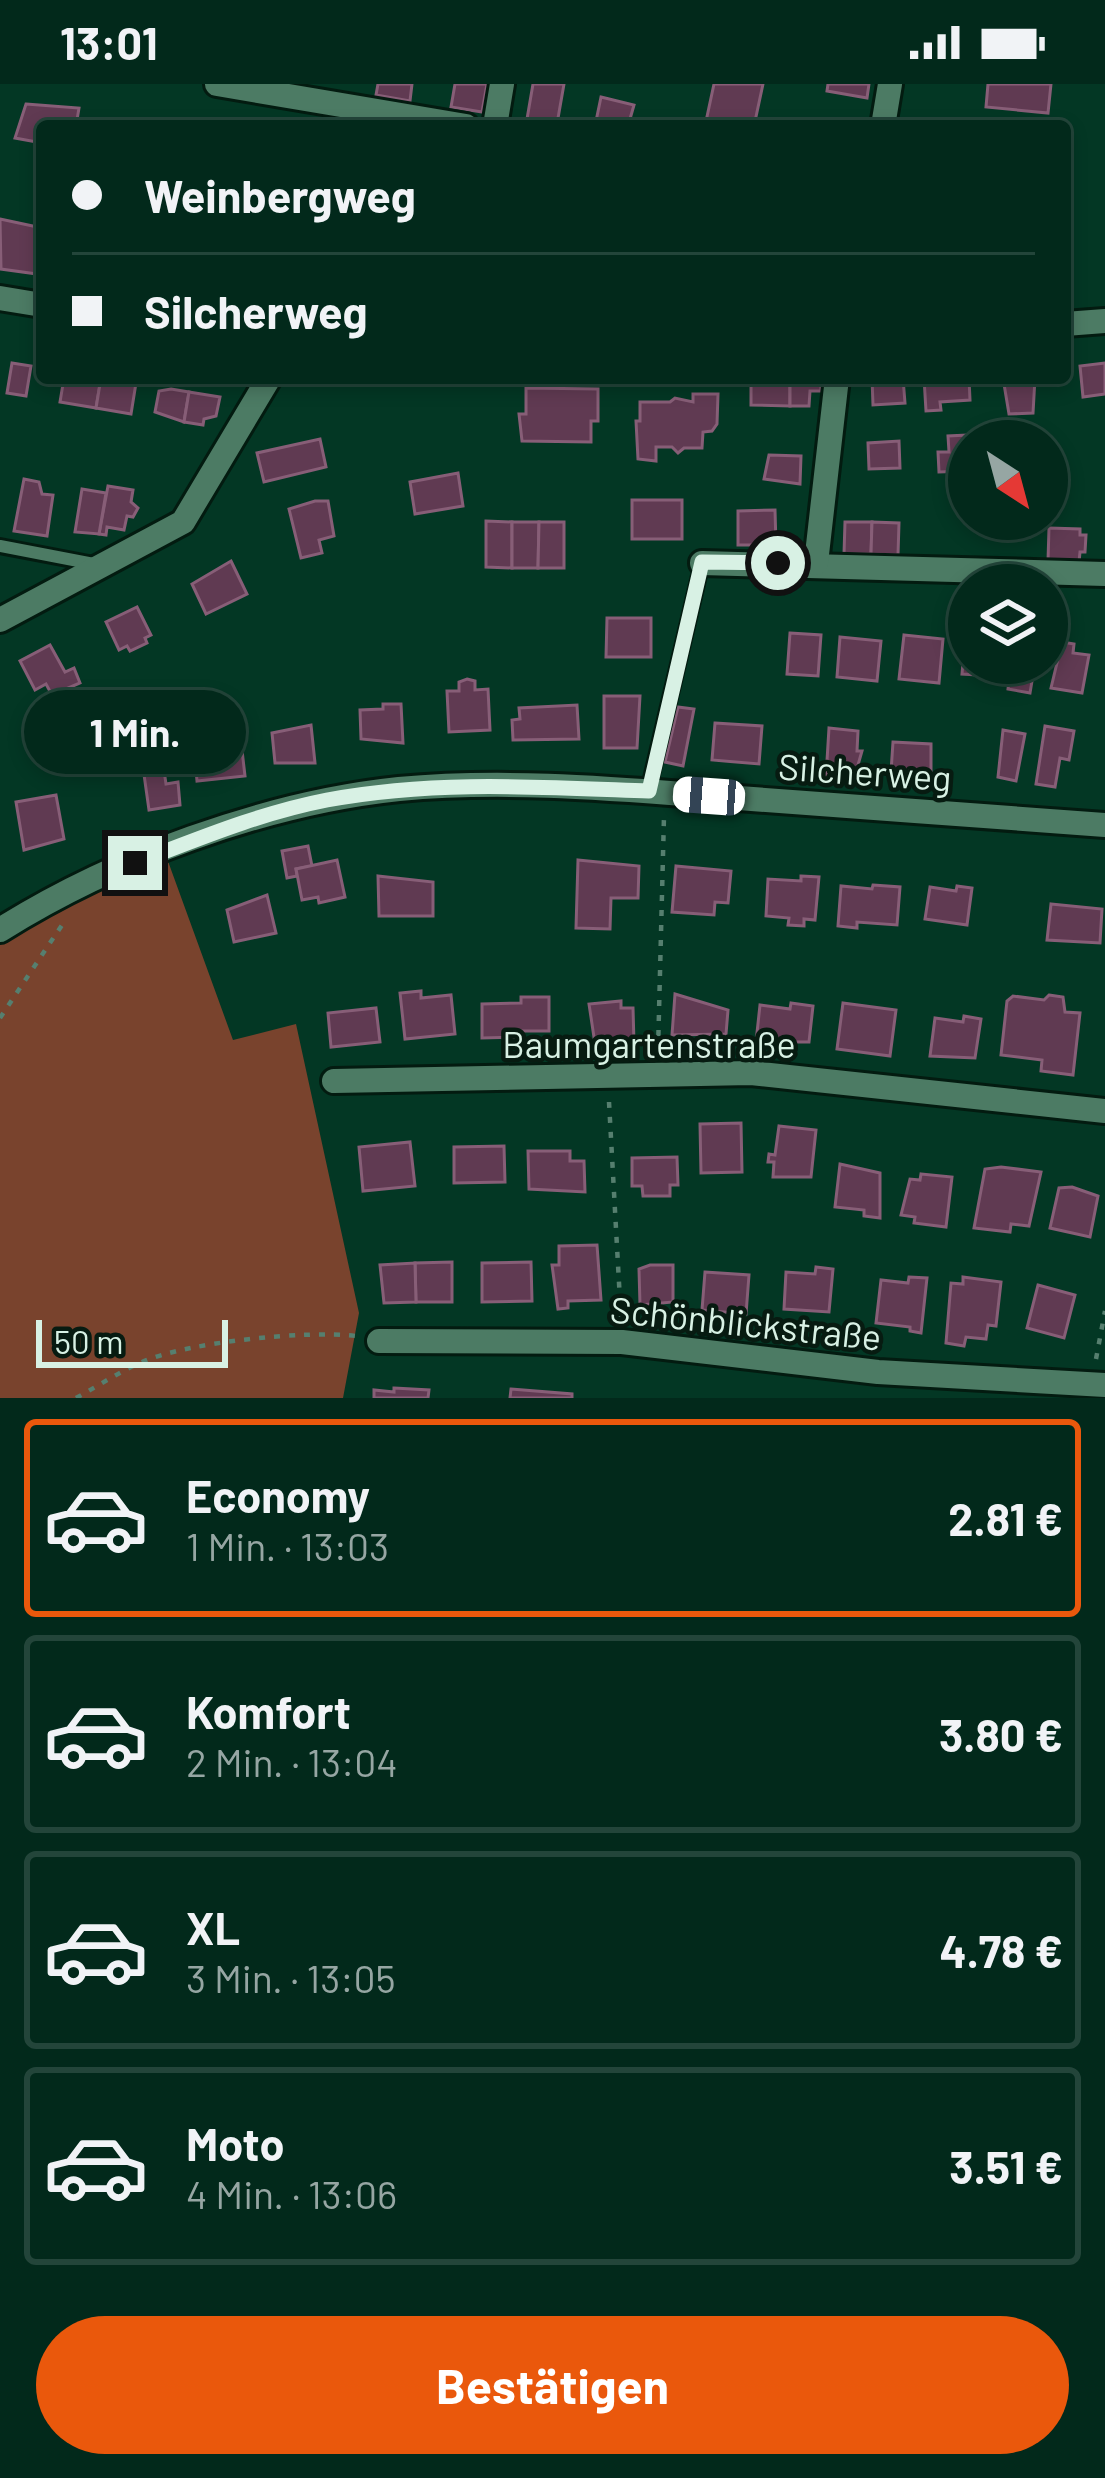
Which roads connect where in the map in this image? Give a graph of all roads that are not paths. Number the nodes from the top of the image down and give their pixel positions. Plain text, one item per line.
1 (218, 84) edge
2 (502, 84) edge
3 (890, 84) edge
4 (431, 120) edge
5 (496, 120) edge
6 (884, 120) edge
7 (0, 298) edge
8 (36, 304) edge
9 (1105, 321) edge
10 (1071, 324) edge
11 (265, 384) edge
12 (836, 384) edge
13 (0, 546) edge
14 (702, 562) joint
15 (816, 563) junction
16 (101, 565) junction
17 (1105, 574) edge
18 (0, 620) edge
19 (657, 792) junction
20 (1105, 825) edge
21 (0, 930) edge
22 (334, 1081) dead end
23 (1105, 1111) edge
24 (379, 1341) road end
25 (1098, 1384) edge

1 - 4 street
2 - 5 street
3 - 6 street
7 - 8 street
9 - 10 street
11 - 16 street
12 - 15 street
13 - 16 lane
14 - 15 street
14 - 19 lane
15 - 17 street
16 - 18 street
19 - 20 street, Silcherweg
19 - 21 street, Silcherweg
22 - 23 street, Baumgartenstraße
24 - 25 street, Schönblickstraße

